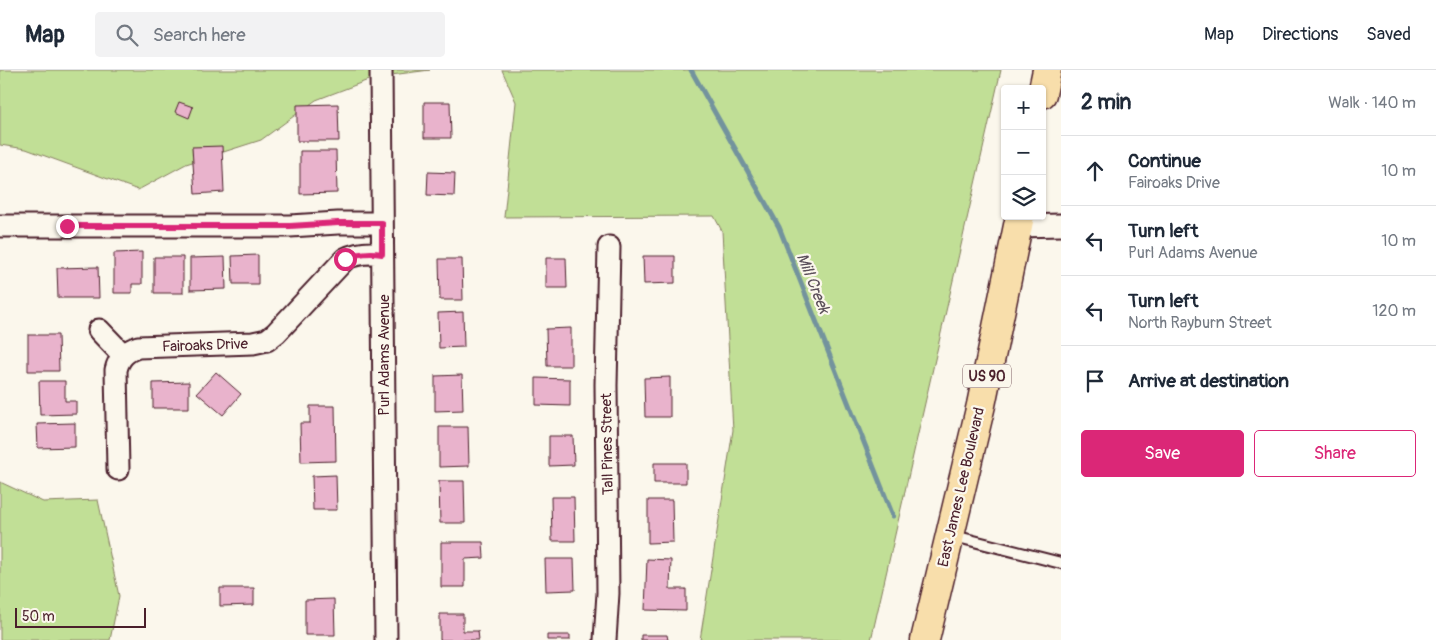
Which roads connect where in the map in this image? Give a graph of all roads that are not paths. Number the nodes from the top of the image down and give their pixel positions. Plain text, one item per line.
1 (381, 70) edge
2 (1047, 70) edge
3 (1044, 85) edge
4 (1019, 221) edge
5 (382, 223) junction
6 (1061, 225) edge
7 (0, 226) edge
8 (609, 247) dead end
9 (377, 253) junction
10 (99, 330) dead end
11 (123, 355) junction
12 (118, 469) dead end
13 (950, 535) junction
14 (1061, 562) edge
15 (386, 640) edge
16 (605, 640) edge
17 (925, 640) edge

1 - 5 street, Purl Adams Avenue
2 - 3 main road
4 - 6 street
4 - 13 main road, East James Lee Boulevard / US 90
5 - 7 street
5 - 9 street, Purl Adams Avenue
8 - 16 street, Tall Pines Street
9 - 11 street, Fairoaks Drive
9 - 15 street, Purl Adams Avenue
10 - 11 street
11 - 12 street
13 - 14 lane
13 - 17 main road, East James Lee Boulevard / US 90

